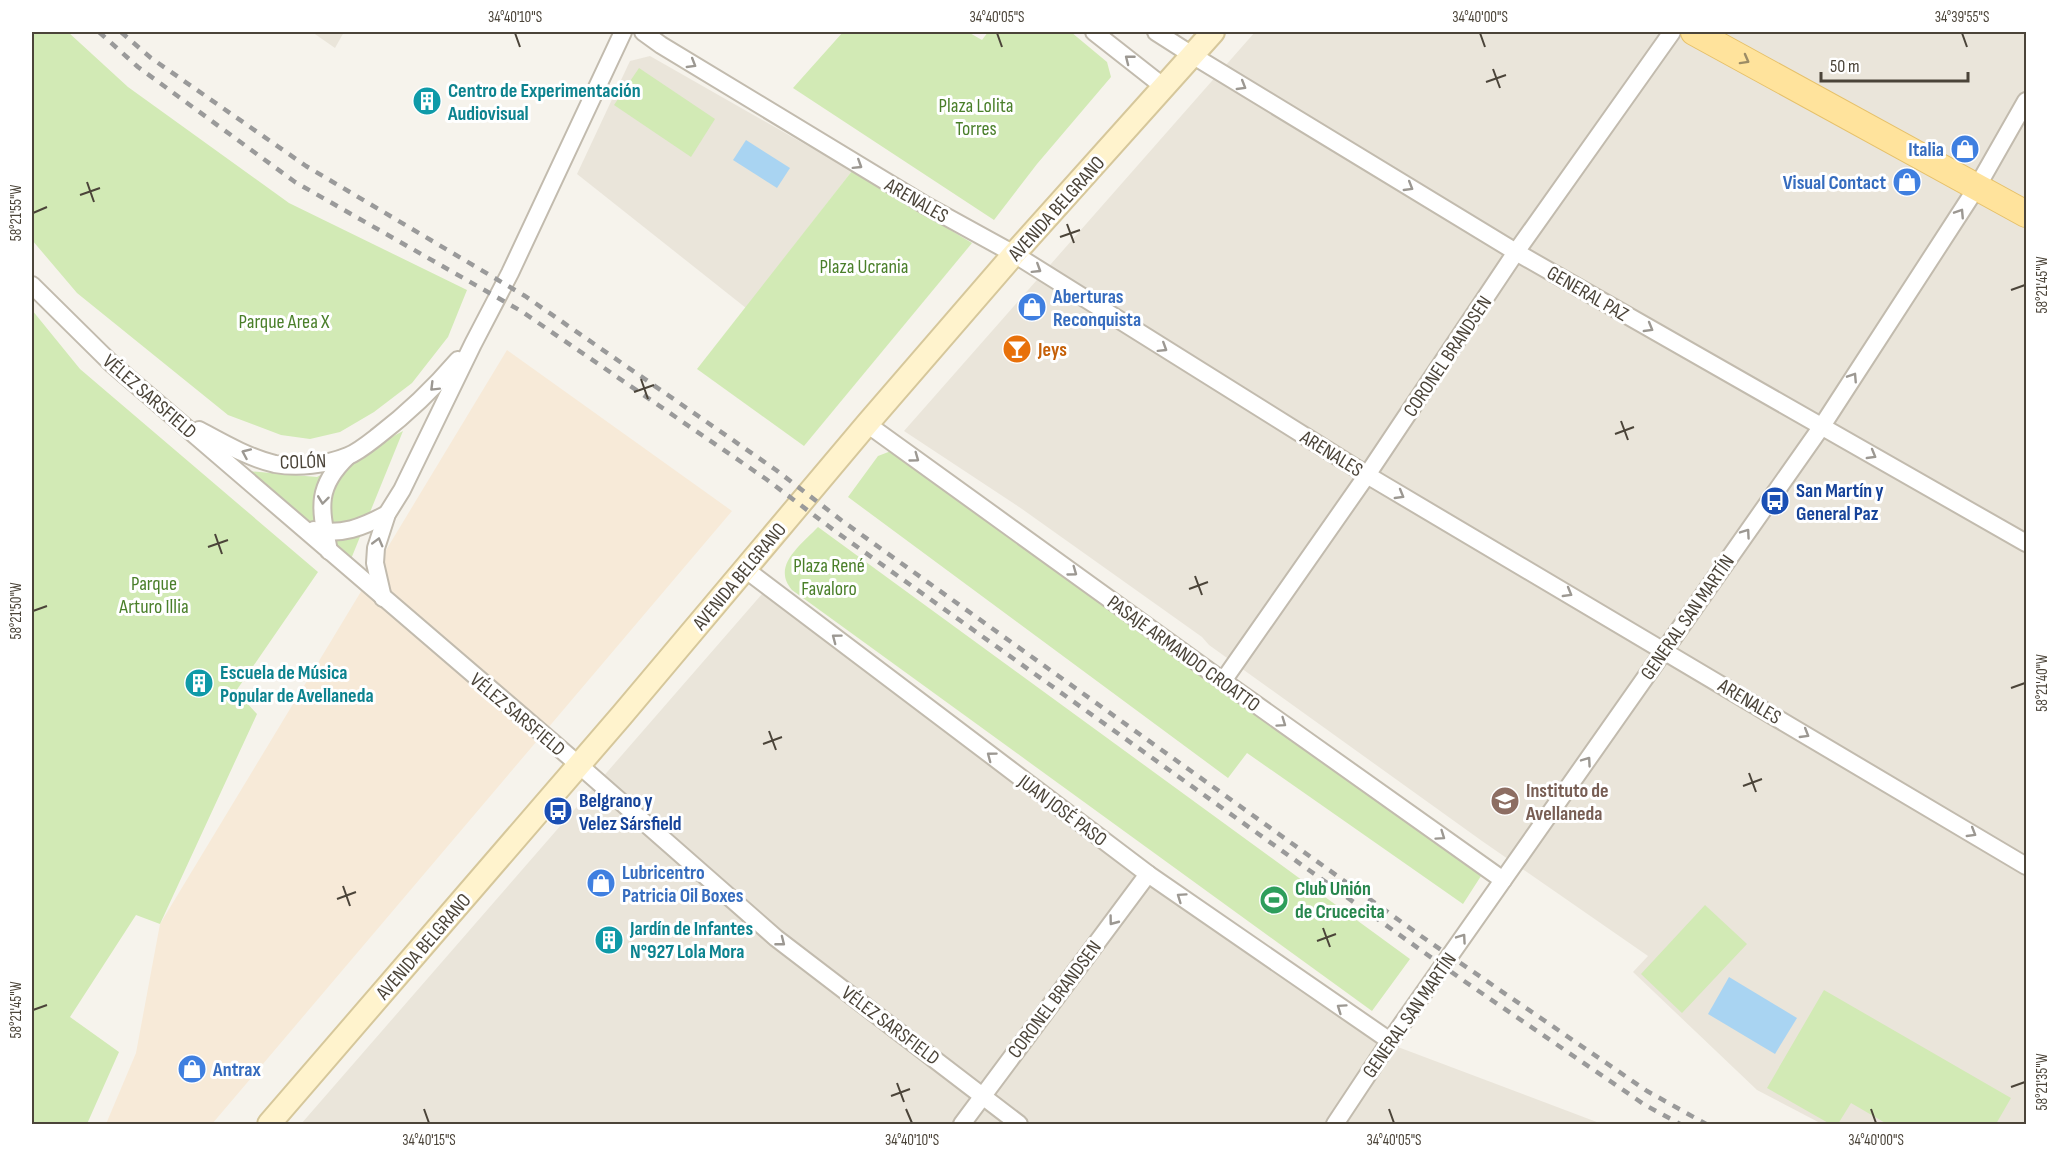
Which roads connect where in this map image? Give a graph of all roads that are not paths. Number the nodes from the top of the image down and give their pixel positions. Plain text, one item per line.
1 (623, 32) edge
2 (643, 32) edge
3 (1094, 32) edge
4 (1156, 32) edge
5 (1212, 32) edge
6 (1672, 32) edge
7 (1694, 32) edge
8 (1192, 55) junction
9 (1164, 87) junction
10 (2026, 101) edge
11 (1977, 187) junction
12 (2026, 214) edge
13 (1516, 252) junction
14 (1014, 254) junction
15 (32, 285) edge
16 (473, 344) junction
17 (171, 415) junction
18 (867, 424) junction
19 (1822, 426) junction
20 (348, 456) junction
21 (1367, 475) junction
22 (387, 514) junction
23 (302, 527) junction
24 (325, 532) junction
25 (2026, 543) edge
26 (329, 551) junction
27 (745, 569) junction
28 (384, 599) junction
29 (1665, 650) junction
30 (1223, 681) junction
31 (579, 765) junction
32 (2026, 866) edge
33 (1148, 874) junction
34 (1503, 880) junction
35 (1389, 1041) junction
36 (982, 1096) junction
37 (269, 1125) edge
38 (962, 1125) edge
39 (1019, 1125) edge
40 (1335, 1125) edge

1 - 16 street, COLÓN
2 -> 14 street, ARENALES
9 -> 3 street
4 - 8 street, GENERAL PAZ
5 - 8 main road, AVENIDA BELGRANO
6 - 13 street, CORONEL BRANDSEN
7 -> 11 main road
8 - 9 main road, AVENIDA BELGRANO
8 -> 13 street, GENERAL PAZ
9 - 14 main road, AVENIDA BELGRANO
10 - 11 street, GENERAL SAN MARTÍN
11 - 12 main road
19 -> 11 street, GENERAL SAN MARTÍN
13 -> 19 street, GENERAL PAZ
13 - 21 street, CORONEL BRANDSEN
14 - 18 main road, AVENIDA BELGRANO
14 -> 21 street, ARENALES
15 - 17 street, VÉLEZ SARSFIELD
16 -> 20 street, COLÓN
16 - 22 street, COLÓN
20 -> 17 street, COLÓN
17 - 23 street, VÉLEZ SARSFIELD
18 - 27 main road, AVENIDA BELGRANO
18 -> 30 street, PASAJE ARMANDO CROATTO
19 -> 25 street, GENERAL PAZ
29 -> 19 street, GENERAL SAN MARTÍN
20 -> 24 street
21 -> 29 street, ARENALES
21 - 30 street, CORONEL BRANDSEN
22 - 24 street
28 -> 22 street, COLÓN
23 - 24 street
23 - 26 street, VÉLEZ SARSFIELD
24 - 26 street
26 - 28 street, VÉLEZ SARSFIELD
27 - 31 main road, AVENIDA BELGRANO
33 -> 27 street, JUAN JOSÉ PASO
28 - 31 street, VÉLEZ SARSFIELD
29 -> 32 street, ARENALES
34 -> 29 street, GENERAL SAN MARTÍN
30 -> 34 street, PASAJE ARMANDO CROATTO
31 -> 36 street, VÉLEZ SARSFIELD
31 - 37 main road, AVENIDA BELGRANO
35 -> 33 street, JUAN JOSÉ PASO
33 -> 36 street, CORONEL BRANDSEN
35 -> 34 street, GENERAL SAN MARTÍN
35 - 40 street, GENERAL SAN MARTÍN
36 - 38 street, CORONEL BRANDSEN
36 - 39 street, VÉLEZ SARSFIELD

